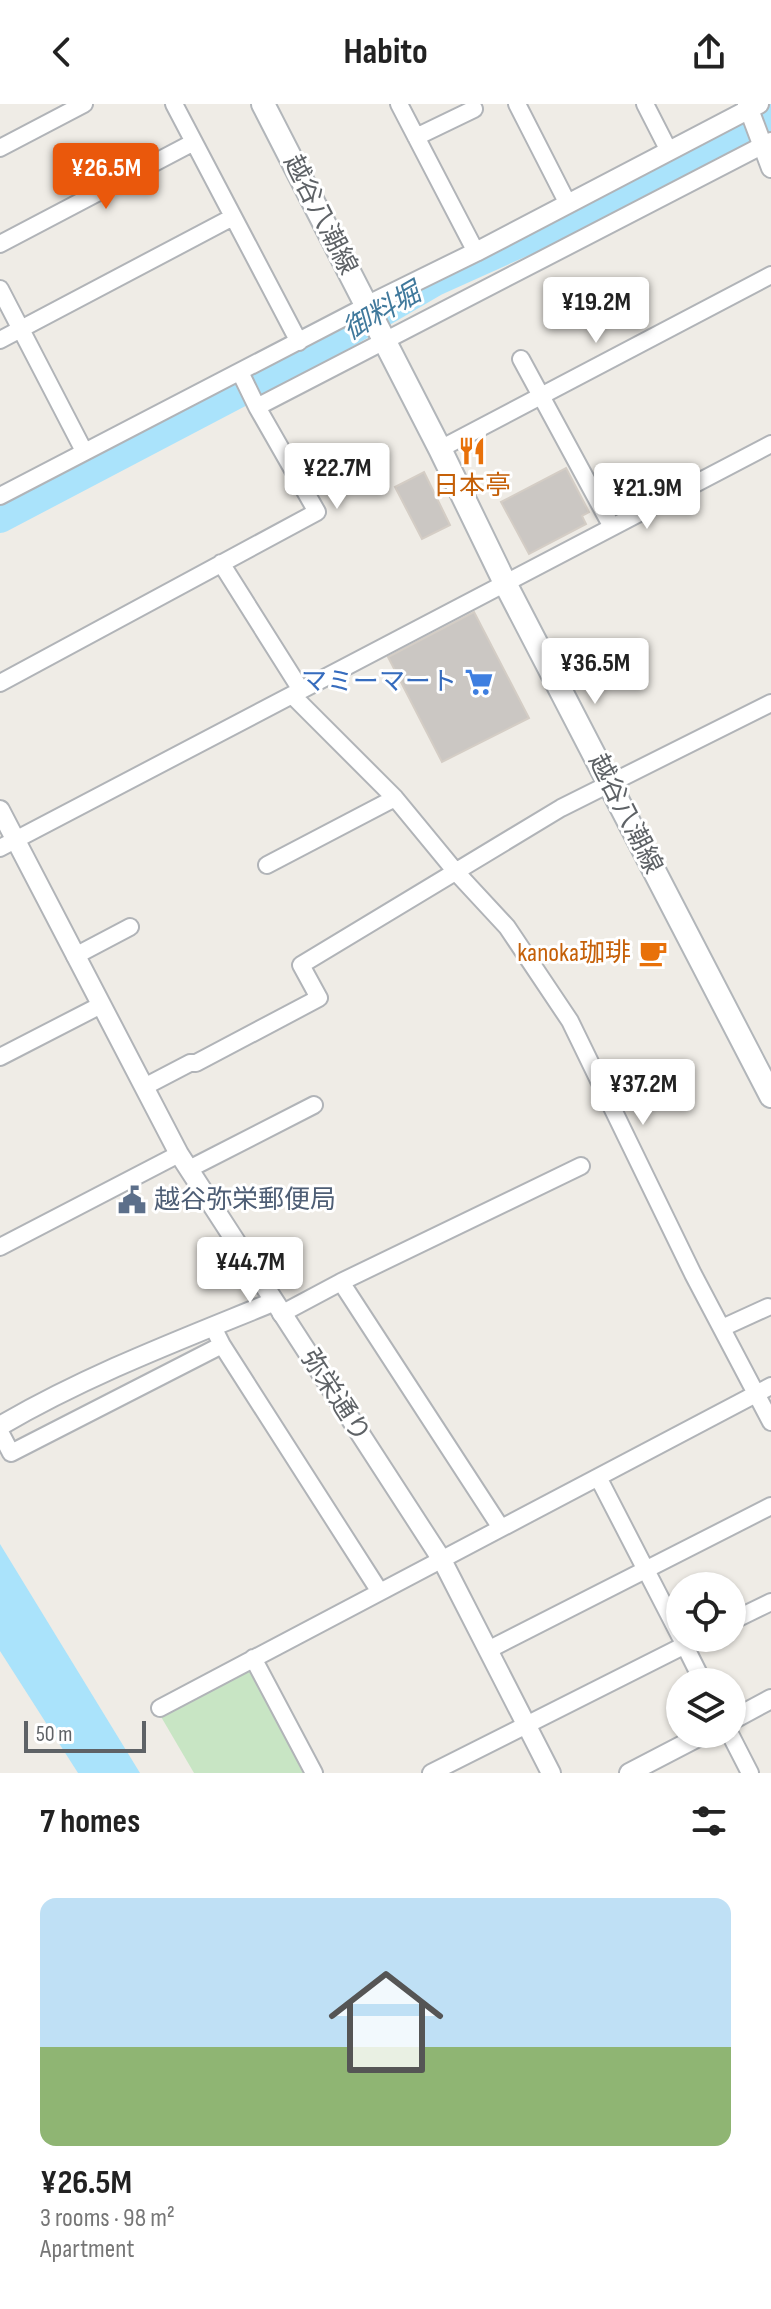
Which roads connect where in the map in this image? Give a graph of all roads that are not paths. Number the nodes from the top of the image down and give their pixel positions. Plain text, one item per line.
1 (84, 104) edge
2 (174, 104) edge
3 (263, 104) edge
4 (517, 104) edge
5 (645, 104) edge
6 (402, 105) edge
7 (752, 108) edge
8 (474, 109) dead end
9 (416, 137) junction
10 (764, 141) edge
11 (194, 142) junction
12 (0, 148) edge
13 (669, 151) junction
14 (771, 168) edge
15 (568, 204) junction
16 (233, 217) junction
17 (0, 244) edge
18 (476, 252) junction
19 (771, 275) edge
20 (0, 289) edge
21 (367, 309) junction
22 (21, 329) junction
23 (382, 338) junction
24 (0, 340) edge
25 (299, 342) junction
26 (521, 359) dead end
27 (241, 374) junction
28 (541, 396) junction
29 (256, 405) junction
30 (771, 444) edge
31 (440, 449) junction
32 (84, 451) junction
33 (0, 496) edge
34 (612, 527) junction
35 (221, 563) junction
36 (505, 583) junction
37 (0, 683) edge
38 (296, 692) junction
39 (771, 703) edge
40 (609, 784) junction
41 (395, 798) junction
42 (0, 810) edge
43 (8, 844) edge
44 (267, 865) dead end
45 (456, 872) junction
46 (130, 927) dead end
47 (75, 956) junction
48 (101, 1005) junction
49 (0, 1057) edge
50 (768, 1080) edge
51 (144, 1087) junction
52 (314, 1105) dead end
53 (184, 1162) junction
54 (581, 1166) dead end
55 (0, 1247) edge
56 (341, 1282) junction
57 (768, 1307) dead end
58 (277, 1308) junction
59 (722, 1328) junction
60 (208, 1329) junction
61 (222, 1345) junction
62 (764, 1390) edge
63 (771, 1422) edge
64 (0, 1429) edge
65 (599, 1479) junction
66 (771, 1506) edge
67 (501, 1528) junction
68 (442, 1560) junction
69 (646, 1570) junction
70 (380, 1592) junction
71 (771, 1602) edge
72 (666, 1604) edge
73 (746, 1614) edge
74 (488, 1650) junction
75 (666, 1650) edge
76 (253, 1658) junction
77 (771, 1699) edge
78 (160, 1708) dead end
79 (746, 1712) edge
80 (527, 1725) junction
81 (677, 1748) edge
82 (737, 1748) edge
83 (314, 1773) edge
84 (431, 1773) edge
85 (551, 1773) edge
86 (629, 1773) edge
87 (750, 1773) edge

1 - 12 street
2 - 11 street
3 - 21 main road, 越谷八潮線
4 - 15 street
5 - 13 street
6 - 9 street
7 - 10 street
7 - 13 street
8 - 9 street
9 - 18 street
10 - 14 street
10 - 23 street
11 - 16 street
11 - 17 street
13 - 15 street
15 - 18 street
16 - 22 street
16 - 25 street
18 - 21 street
19 - 28 street
20 - 22 street
21 - 23 main road, 越谷八潮線
21 - 25 street
22 - 24 street
22 - 32 street
23 - 29 street
23 - 31 main road, 越谷八潮線
25 - 27 street
26 - 28 street
27 - 29 street
27 - 32 street
28 - 31 street
28 - 34 street
29 - 35 street
30 - 34 street
31 - 36 main road, 越谷八潮線
32 - 33 street
34 - 36 street
35 - 37 street
35 - 38 street
36 - 38 street
36 - 40 main road, 越谷八潮線
38 - 41 street
38 - 43 street
39 - 40 street
40 - 45 street
40 - 50 main road, 越谷八潮線
41 - 44 street
41 - 45 street
42 - 43 street, 弥栄通り
43 - 47 street, 弥栄通り
45 - 51 street
45 - 59 street
46 - 47 street
47 - 48 street, 弥栄通り
48 - 49 street
48 - 51 street, 弥栄通り
51 - 53 street, 弥栄通り
52 - 53 street
53 - 55 street
53 - 58 street, 弥栄通り
54 - 56 street
56 - 58 street
56 - 67 street
57 - 59 street
58 - 60 street
58 - 68 street, 弥栄通り
59 - 62 street
60 - 61 street
60 - 64 street
61 - 64 street
61 - 70 street
62 - 63 street
62 - 65 street
65 - 67 street
65 - 69 street
66 - 69 street
67 - 68 street
68 - 70 street
68 - 74 street, 弥栄通り
69 - 72 street
69 - 74 street
70 - 76 street
71 - 73 street
74 - 80 street, 弥栄通り
75 - 80 street
76 - 78 street
76 - 83 street
77 - 79 street
80 - 84 street
80 - 85 street, 弥栄通り
81 - 86 street
82 - 87 street

